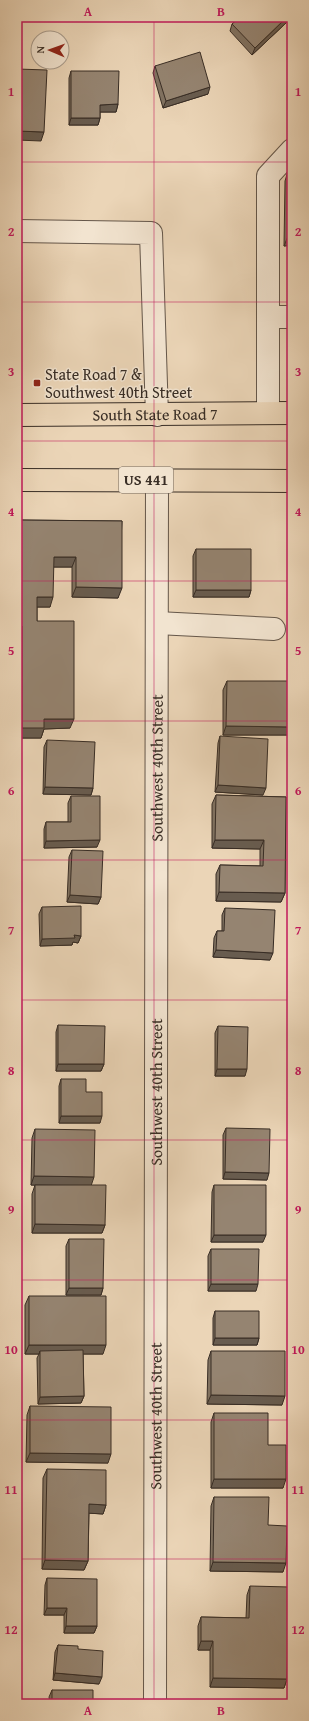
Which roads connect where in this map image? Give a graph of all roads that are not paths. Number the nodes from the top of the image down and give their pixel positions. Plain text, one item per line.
1 (292, 150) edge
2 (17, 231) edge
3 (268, 317) junction
4 (292, 317) edge
5 (268, 413) junction
6 (292, 413) edge
7 (17, 415) edge
8 (157, 415) junction
9 (17, 480) edge
10 (157, 480) junction
11 (292, 481) edge
12 (157, 623) junction
13 (274, 629) dead end
14 (155, 1704) edge

1 - 3 street
2 - 8 street
3 - 4 street
3 - 5 street
5 - 6 main road, South State Road 7
5 - 8 main road, South State Road 7
7 - 8 main road, South State Road 7
9 - 10 main road, US 441
10 - 11 main road, US 441
10 - 12 street, Southwest 40th Street
12 - 13 street
12 - 14 street, Southwest 40th Street

